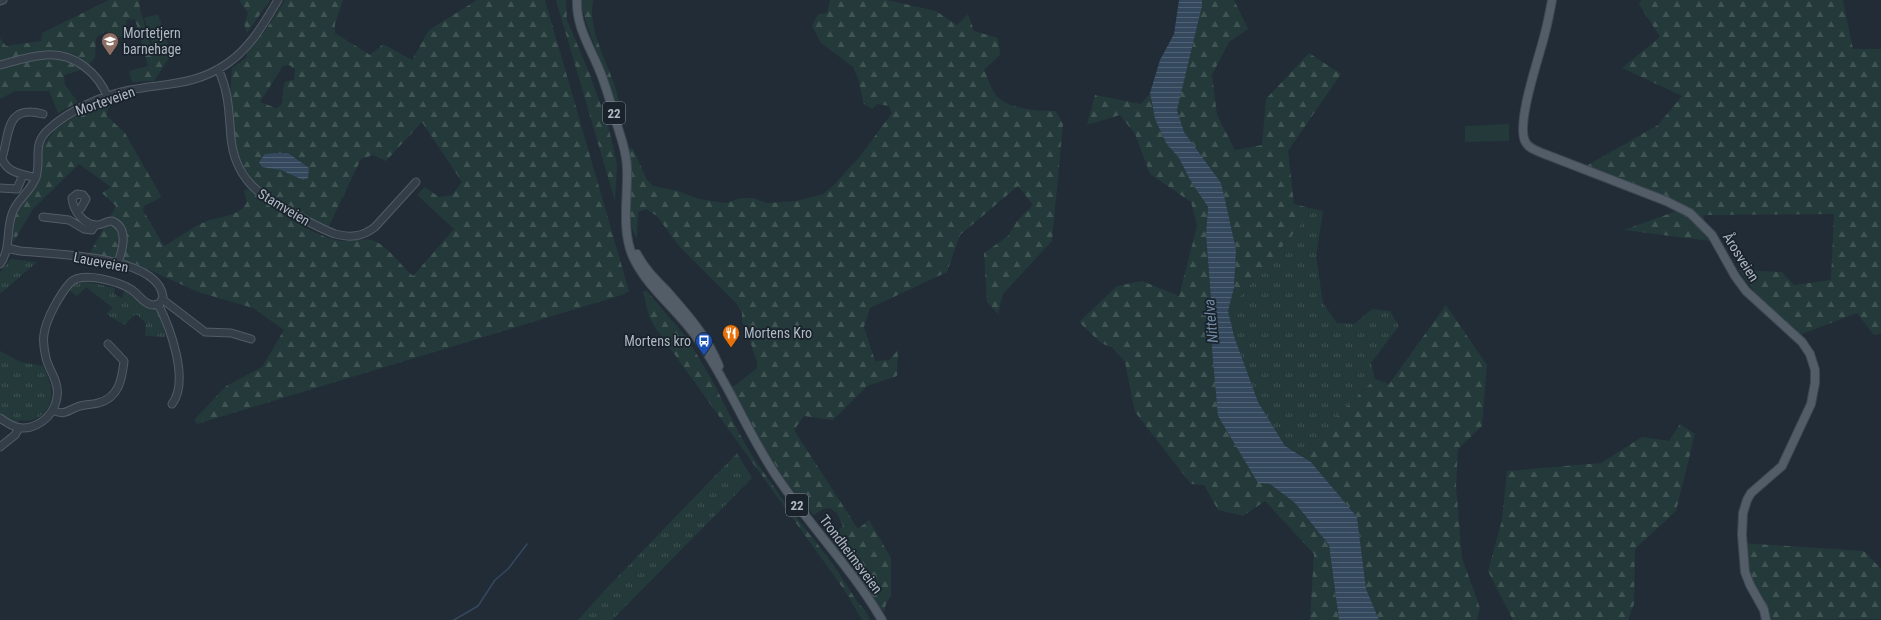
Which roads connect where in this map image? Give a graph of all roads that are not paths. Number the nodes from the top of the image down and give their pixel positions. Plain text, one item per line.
1 (3, 0) edge
2 (278, 0) edge
3 (577, 0) edge
4 (1552, 0) edge
5 (0, 1) edge
6 (0, 65) edge
7 (218, 69) junction
8 (108, 98) junction
9 (43, 114) dead end
10 (23, 174) junction
11 (36, 178) junction
12 (416, 182) dead end
13 (0, 188) edge
14 (81, 208) dead end
15 (44, 217) dead end
16 (95, 225) junction
17 (7, 248) junction
18 (118, 262) junction
19 (0, 264) edge
20 (160, 302) junction
21 (251, 339) dead end
22 (108, 344) dead end
23 (172, 404) dead end
24 (54, 410) junction
25 (0, 418) edge
26 (19, 428) junction
27 (0, 447) edge
28 (881, 619) edge
29 (1766, 620) edge

1 - 5 street
2 - 7 street, Morteveien
3 - 28 main road, Trondheimsveien / 22
4 - 29 main road, Årosveien
6 - 8 street
7 - 8 street, Morteveien
7 - 12 street, Stamveien
8 - 11 street, Morteveien
9 - 10 street
10 - 11 street
10 - 13 street
11 - 17 street, Morteveien
14 - 16 street
15 - 16 street
16 - 18 street
17 - 18 street, Laueveien
17 - 19 street, Morteveien
18 - 20 street, Laueveien
20 - 21 street
20 - 23 street
20 - 24 street, Laueveien
22 - 24 street
24 - 26 street
25 - 26 street
26 - 27 street

